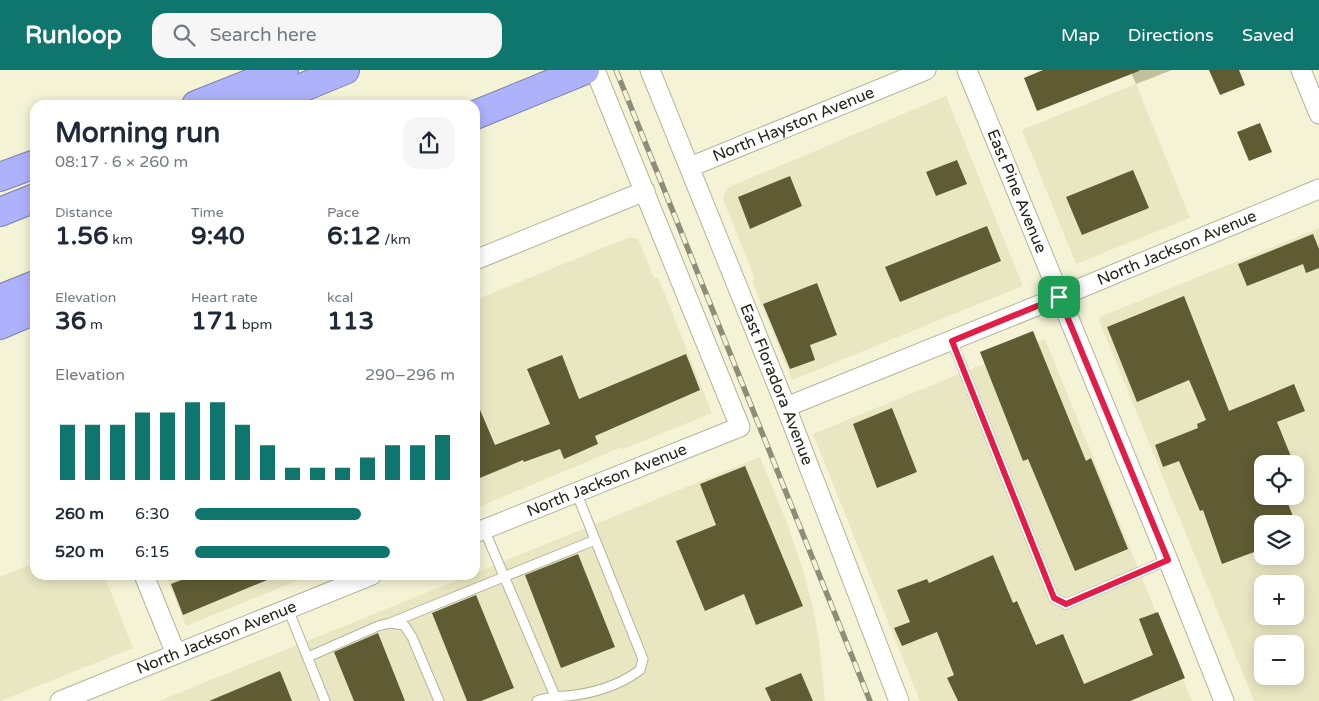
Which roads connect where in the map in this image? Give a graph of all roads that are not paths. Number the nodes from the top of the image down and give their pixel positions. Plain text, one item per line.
1 (284, 70) edge
2 (345, 70) edge
3 (585, 70) edge
4 (596, 70) edge
5 (650, 70) edge
6 (926, 70) edge
7 (968, 70) edge
8 (1301, 70) edge
9 (209, 100) edge
10 (272, 100) edge
11 (480, 113) edge
12 (1319, 114) edge
13 (30, 166) edge
14 (690, 167) junction
15 (0, 177) edge
16 (1319, 189) edge
17 (645, 191) junction
18 (30, 200) edge
19 (0, 212) edge
20 (480, 258) edge
21 (30, 287) edge
22 (1059, 297) junction
23 (0, 299) edge
24 (30, 312) edge
25 (0, 325) edge
26 (952, 341) junction
27 (786, 407) junction
28 (576, 492) junction
29 (480, 531) edge
30 (595, 540) junction
31 (1168, 560) junction
32 (504, 577) junction
33 (146, 580) edge
34 (360, 580) edge
35 (288, 609) junction
36 (390, 623) junction
37 (176, 654) junction
38 (308, 657) junction
39 (555, 696) junction
40 (60, 701) edge
41 (325, 701) edge
42 (439, 701) edge
43 (537, 701) edge
44 (899, 701) edge
45 (1224, 701) edge

1 - 9 highway
2 - 10 highway
3 - 11 highway
4 - 17 street
5 - 14 street, East Floradora Avenue
6 - 14 street, North Hayston Avenue
7 - 22 street, East Pine Avenue
8 - 12 street
13 - 15 highway
14 - 27 street, East Floradora Avenue
16 - 22 street, North Jackson Avenue
17 - 20 street
17 - 28 street, North Jackson Avenue
18 - 19 highway
21 - 23 highway
22 - 26 street, North Jackson Avenue
22 - 31 street, East Pine Avenue
24 - 25 highway
26 - 27 street, North Jackson Avenue
26 - 31 lane
27 - 44 street, East Floradora Avenue
28 - 29 street, North Jackson Avenue
28 - 30 lane
29 - 32 lane
30 - 32 lane
30 - 39 lane
31 - 45 street, East Pine Avenue
32 - 36 lane
32 - 39 lane
33 - 37 street
34 - 35 street, North Jackson Avenue
35 - 37 street, North Jackson Avenue
35 - 38 lane
36 - 38 lane
36 - 42 lane
37 - 40 street, North Jackson Avenue
38 - 41 lane
39 - 43 lane

